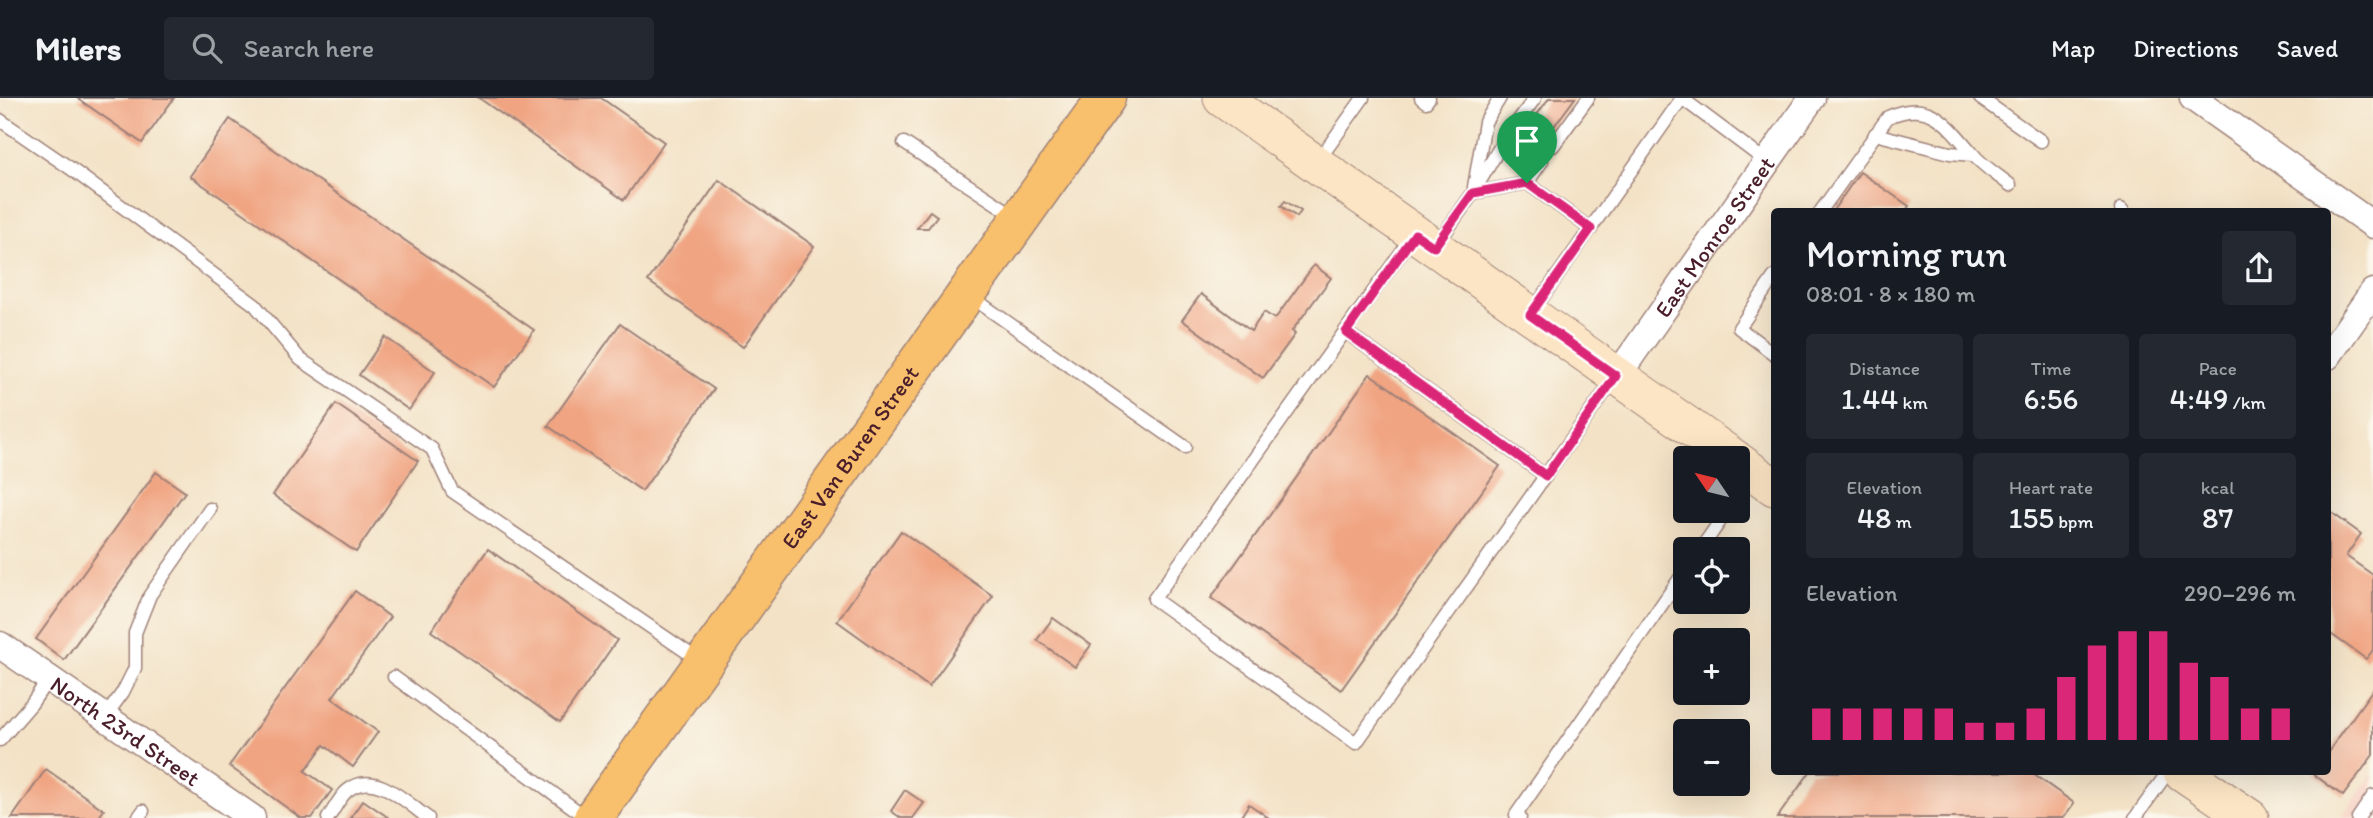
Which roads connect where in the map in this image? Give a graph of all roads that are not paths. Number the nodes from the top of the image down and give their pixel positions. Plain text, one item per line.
1 (1107, 98) edge
2 (1222, 98) edge
3 (1363, 98) edge
4 (1421, 98) edge
5 (1429, 98) edge
6 (1500, 98) edge
7 (1535, 98) edge
8 (1588, 98) edge
9 (1682, 98) edge
10 (1812, 98) edge
11 (1980, 98) edge
12 (2193, 98) edge
13 (0, 120) edge
14 (1518, 121) dead end
15 (1875, 134) junction
16 (1507, 135) dead end
17 (2041, 141) dead end
18 (904, 143) dead end
19 (1553, 145) dead end
20 (1973, 155) junction
21 (1542, 161) dead end
22 (1766, 162) junction
23 (1316, 164) junction
24 (1527, 183) junction
25 (2010, 185) dead end
26 (1473, 193) junction
27 (1823, 208) edge
28 (1020, 220) junction
29 (2373, 225) edge
30 (1591, 229) junction
31 (1425, 241) junction
32 (1771, 281) edge
33 (2373, 292) edge
34 (967, 294) junction
35 (1530, 315) junction
36 (1346, 332) junction
37 (1771, 352) edge
38 (2331, 352) edge
39 (1616, 376) junction
40 (1709, 446) edge
41 (1185, 447) dead end
42 (1546, 476) junction
43 (210, 509) dead end
44 (1673, 588) edge
45 (0, 645) edge
46 (703, 664) junction
47 (394, 677) dead end
48 (49, 678) junction
49 (105, 717) junction
50 (0, 740) edge
51 (2166, 775) edge
52 (2186, 775) edge
53 (2373, 796) edge
54 (252, 818) edge
55 (328, 818) edge
56 (428, 818) edge
57 (587, 818) edge
58 (593, 818) edge
59 (1520, 818) edge
60 (2135, 818) edge
61 (2250, 818) edge
62 (2358, 818) edge

1 - 28 main road, East Van Buren Street
2 - 23 main road
3 - 23 lane
4 - 5 lane
6 - 26 lane
7 - 14 lane
8 - 19 lane
9 - 22 lane
9 - 30 lane
10 - 22 street, East Monroe Street
11 - 17 lane
12 - 29 street
13 - 46 lane
15 - 20 lane
15 - 20 lane
15 - 27 lane
16 - 26 lane
18 - 28 lane
20 - 25 lane
21 - 24 lane
22 - 39 street, East Monroe Street
23 - 31 main road
24 - 26 lane
24 - 30 lane
26 - 31 lane
28 - 34 main road, East Van Buren Street
30 - 35 lane
31 - 35 main road
31 - 36 lane
32 - 37 lane
33 - 38 street
34 - 41 lane
34 - 46 main road, East Van Buren Street
35 - 39 main road
36 - 42 lane
36 - 42 lane
39 - 40 main road
39 - 42 lane
43 - 49 lane
44 - 59 lane
45 - 48 street, North 23rd Street
46 - 58 main road, East Van Buren Street
47 - 57 lane
48 - 49 street, North 23rd Street
48 - 50 lane
49 - 54 street, North 23rd Street
51 - 60 lane
52 - 61 main road
53 - 62 lane
55 - 56 lane

